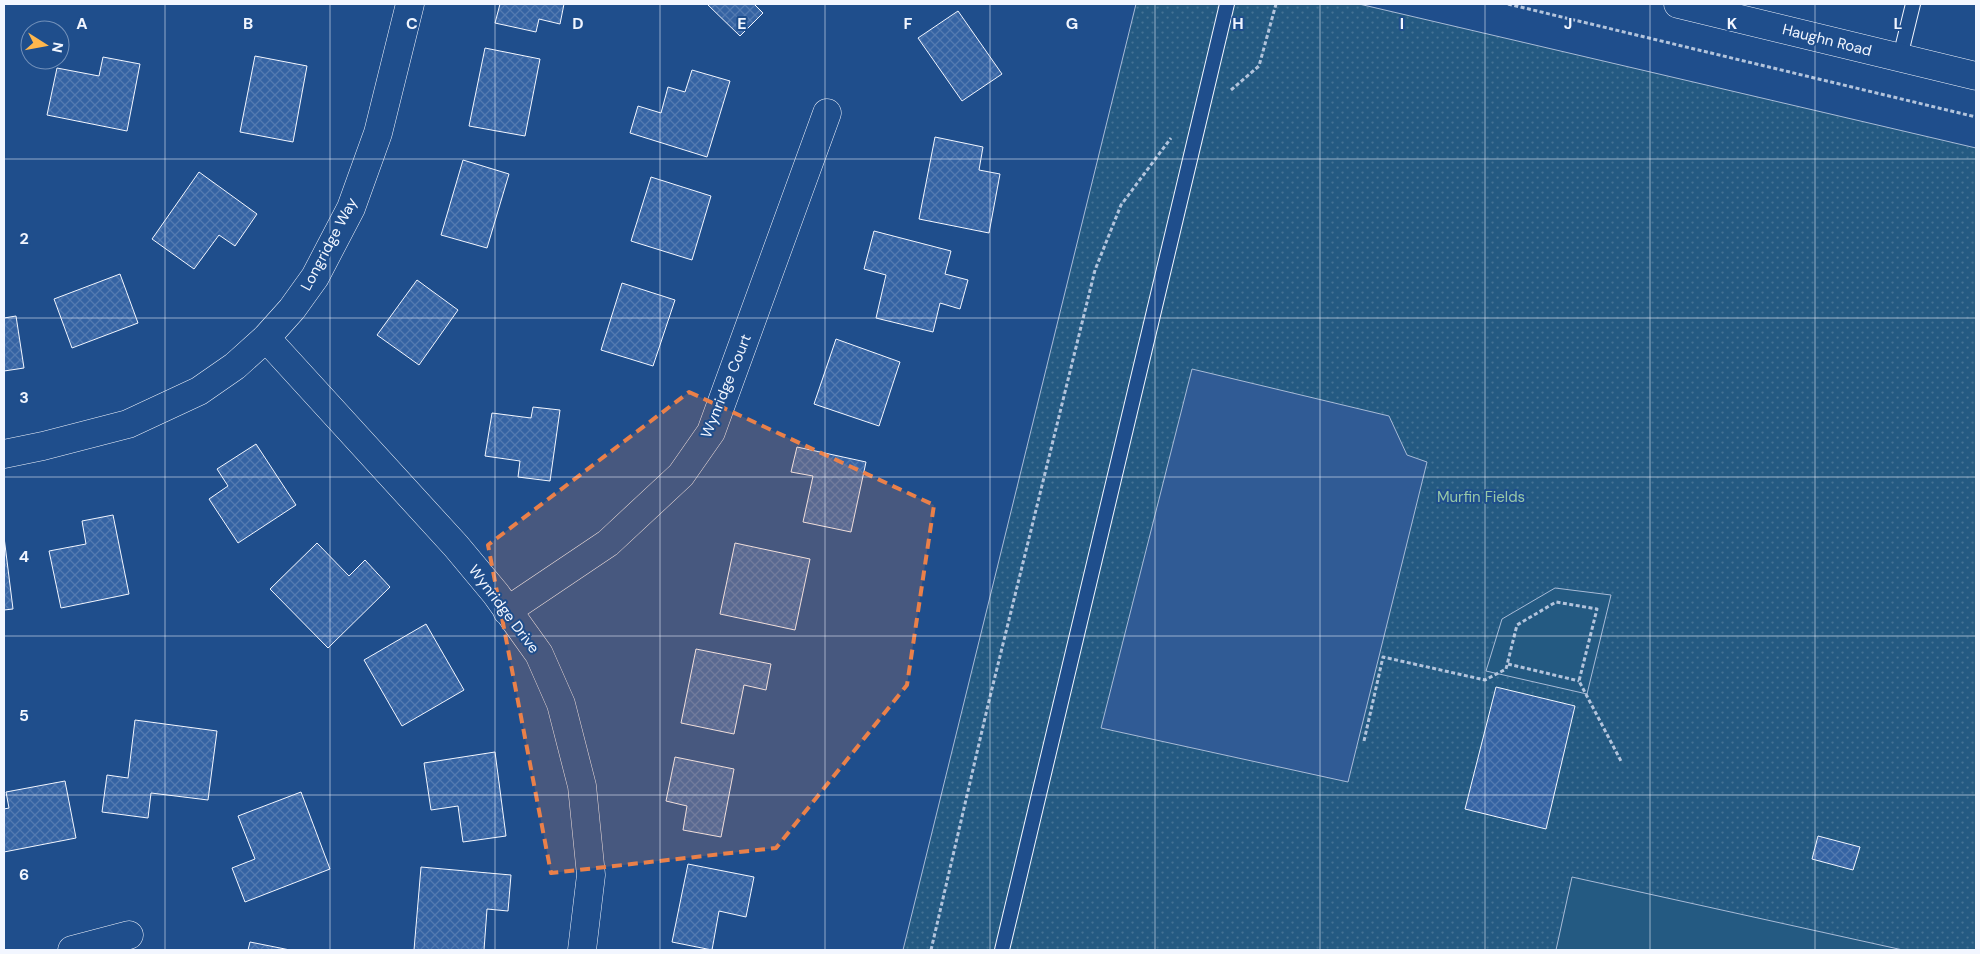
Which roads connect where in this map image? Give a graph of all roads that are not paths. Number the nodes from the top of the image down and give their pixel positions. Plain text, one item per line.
1 (1227, 4) edge
2 (1678, 4) edge
3 (1913, 4) edge
4 (406, 5) edge
5 (1900, 57) junction
6 (1976, 76) edge
7 (826, 113) dead end
8 (266, 338) junction
9 (4, 454) edge
10 (507, 611) junction
11 (130, 935) dead end
12 (72, 950) edge
13 (582, 950) edge
14 (1002, 950) edge

1 - 14 lane
2 - 5 street, Haughn Road
3 - 5 lane
4 - 8 street, Longridge Way
5 - 6 street, Haughn Road
7 - 10 street, Wynridge Court
8 - 9 street, Longridge Way
8 - 10 street, Wynridge Drive
10 - 13 street, Wynridge Drive
11 - 12 street

